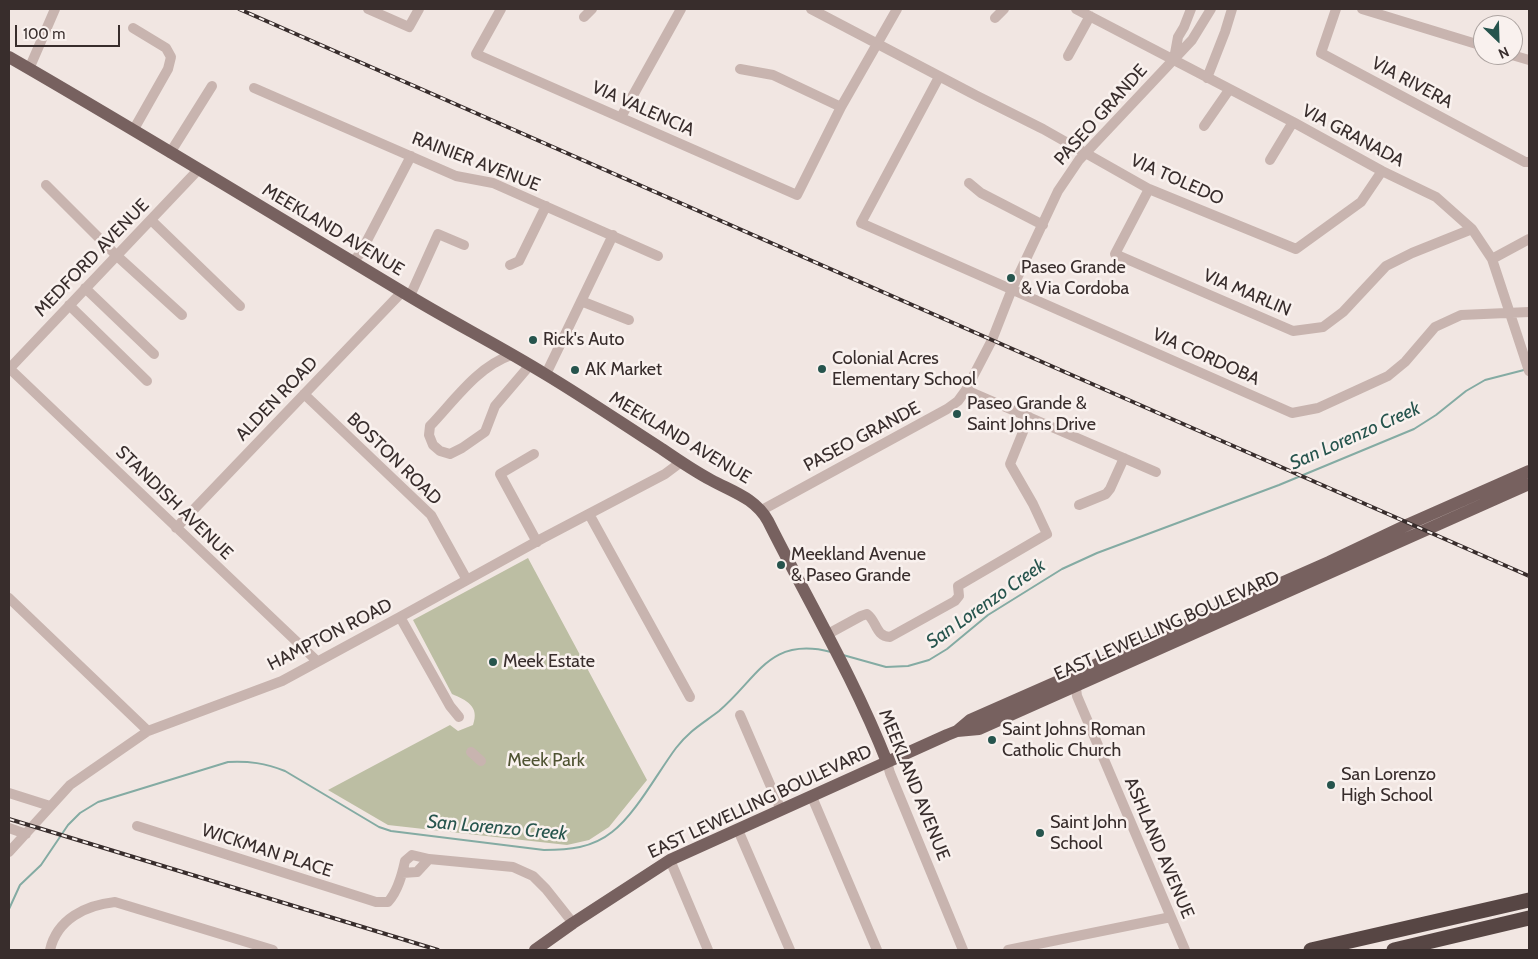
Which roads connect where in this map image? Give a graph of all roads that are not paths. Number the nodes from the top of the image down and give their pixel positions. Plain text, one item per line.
1 (55, 9) edge
2 (368, 9) edge
3 (419, 9) edge
4 (500, 9) edge
5 (592, 9) edge
6 (681, 9) edge
7 (812, 9) edge
8 (897, 9) edge
9 (1004, 9) edge
10 (1076, 9) edge
11 (1191, 9) edge
12 (1211, 9) edge
13 (1232, 9) edge
14 (1336, 9) edge
15 (1362, 9) edge
16 (1090, 16) junction
17 (584, 17) dead end
18 (994, 18) dead end
19 (133, 28) dead end
20 (878, 43) junction
21 (1473, 43) edge
22 (1068, 56) dead end
23 (9, 57) edge
24 (1174, 60) junction
25 (29, 69) junction
26 (740, 69) dead end
27 (939, 77) junction
28 (1207, 78) junction
29 (212, 86) dead end
30 (254, 88) dead end
31 (1228, 90) junction
32 (841, 107) junction
33 (621, 117) junction
34 (1292, 122) junction
35 (1204, 126) dead end
36 (134, 129) junction
37 (1086, 152) junction
38 (170, 153) junction
39 (411, 156) junction
40 (1270, 160) dead end
41 (1529, 162) edge
42 (198, 170) junction
43 (1382, 171) junction
44 (969, 183) dead end
45 (46, 185) dead end
46 (1149, 189) junction
47 (546, 206) junction
48 (151, 220) junction
49 (1043, 225) junction
50 (1472, 229) junction
51 (613, 235) junction
52 (1529, 238) edge
53 (464, 245) dead end
54 (116, 256) junction
55 (658, 256) dead end
56 (1492, 260) junction
57 (353, 261) junction
58 (510, 265) dead end
59 (86, 288) junction
60 (1012, 289) junction
61 (406, 294) junction
62 (581, 301) junction
63 (69, 305) junction
64 (240, 306) dead end
65 (1509, 312) junction
66 (1529, 312) edge
67 (182, 315) dead end
68 (629, 320) dead end
69 (154, 354) dead end
70 (511, 355) junction
71 (10, 364) edge
72 (530, 366) junction
73 (1529, 371) edge
74 (546, 374) junction
75 (146, 381) dead end
76 (966, 390) junction
77 (304, 394) junction
78 (1029, 417) junction
79 (534, 454) dead end
80 (1124, 458) junction
81 (681, 462) junction
82 (1529, 471) edge
83 (1156, 472) dead end
84 (1529, 484) edge
85 (1079, 505) dead end
86 (762, 510) junction
87 (589, 514) junction
88 (176, 528) junction
89 (537, 542) junction
90 (1385, 542) junction
91 (467, 580) junction
92 (9, 598) edge
93 (400, 618) junction
94 (830, 638) junction
95 (317, 661) junction
96 (1075, 680) junction
97 (690, 697) dead end
98 (740, 715) dead end
99 (459, 717) dead end
100 (148, 731) junction
101 (471, 752) dead end
102 (481, 761) dead end
103 (887, 762) junction
104 (9, 793) edge
105 (812, 797) junction
106 (50, 806) junction
107 (781, 810) junction
108 (137, 826) dead end
109 (9, 828) edge
110 (738, 830) junction
111 (26, 834) junction
112 (9, 852) edge
113 (429, 859) junction
114 (670, 860) junction
115 (402, 874) junction
116 (1529, 900) edge
117 (1171, 917) junction
118 (1529, 918) edge
119 (573, 923) junction
120 (50, 950) edge
121 (273, 950) edge
122 (535, 950) edge
123 (708, 950) edge
124 (790, 950) edge
125 (878, 950) edge
126 (963, 950) edge
127 (1008, 950) edge
128 (1186, 950) edge
129 (1311, 950) edge
130 (1394, 950) edge

1 - 25 street
2 - 3 street
4 - 33 street, VIA VALENCIA
5 - 17 street
6 - 33 street
7 - 20 street, VIA TOLEDO
8 - 20 street
9 - 18 street
10 - 16 street, VIA GRANADA
11 - 24 street
12 - 24 street, PASEO GRANDE
13 - 28 street
14 - 41 street, VIA RIVERA
15 - 21 street
16 - 22 street
16 - 24 street, VIA GRANADA
19 - 36 street
20 - 27 street, VIA TOLEDO
20 - 32 street
23 - 25 main road, MEEKLAND AVENUE
24 - 28 street, VIA GRANADA
24 - 37 street, PASEO GRANDE
25 - 36 main road, MEEKLAND AVENUE
26 - 32 street
27 - 37 street, VIA TOLEDO
27 - 60 street, VIA CORDOBA
28 - 31 street, VIA GRANADA
29 - 38 street
30 - 39 street, RAINIER AVENUE
31 - 34 street, VIA GRANADA
31 - 35 street
32 - 33 street, VIA VALENCIA
34 - 40 street
34 - 43 street, VIA GRANADA
36 - 38 main road, MEEKLAND AVENUE
37 - 46 street, VIA TOLEDO
37 - 49 street, PASEO GRANDE
38 - 42 main road, MEEKLAND AVENUE
39 - 47 street, RAINIER AVENUE
39 - 57 street
42 - 48 street, MEDFORD AVENUE
42 - 57 main road, MEEKLAND AVENUE
43 - 46 street, VIA TOLEDO
43 - 50 street, VIA GRANADA
44 - 49 street
45 - 54 street
46 - 50 street, VIA MARLIN
47 - 51 street, RAINIER AVENUE
47 - 58 street
48 - 54 street, MEDFORD AVENUE
48 - 64 street
49 - 60 street, PASEO GRANDE
50 - 56 street, VIA GRANADA
51 - 55 street, RAINIER AVENUE
51 - 62 street
52 - 56 street
53 - 61 street, ALDEN ROAD
54 - 59 street, MEDFORD AVENUE
54 - 67 street
56 - 65 street, VIA GRANADA
57 - 61 main road, MEEKLAND AVENUE
59 - 63 street, MEDFORD AVENUE
59 - 69 street
60 - 65 street, VIA CORDOBA
60 - 76 street, PASEO GRANDE
61 - 70 main road, MEEKLAND AVENUE
61 - 77 street, ALDEN ROAD
62 - 68 street
62 - 74 street
63 - 71 street, MEDFORD AVENUE
63 - 75 street
65 - 66 street, VIA CORDOBA
65 - 73 street, VIA GRANADA
70 - 72 main road, MEEKLAND AVENUE
70 - 72 street
71 - 88 street, STANDISH AVENUE
72 - 74 main road, MEEKLAND AVENUE
74 - 81 main road, MEEKLAND AVENUE
76 - 78 street
76 - 86 street, PASEO GRANDE
77 - 88 street, ALDEN ROAD
77 - 91 street, BOSTON ROAD
78 - 80 street
78 - 94 street
79 - 89 street
80 - 83 street
80 - 85 street
81 - 86 main road, MEEKLAND AVENUE
81 - 87 street, HAMPTON ROAD
82 - 90 main road
84 - 90 main road
86 - 94 main road, MEEKLAND AVENUE
87 - 89 street, HAMPTON ROAD
87 - 97 street
88 - 95 street, STANDISH AVENUE
89 - 91 street, HAMPTON ROAD
90 - 96 main road, EAST LEWELLING BOULEVARD
91 - 93 street, HAMPTON ROAD
92 - 100 street
93 - 95 street, HAMPTON ROAD
93 - 99 street
94 - 103 main road, MEEKLAND AVENUE
95 - 100 street, HAMPTON ROAD
96 - 103 main road, EAST LEWELLING BOULEVARD
96 - 117 street, ASHLAND AVENUE
98 - 107 street
100 - 106 street, HAMPTON ROAD
101 - 102 street
103 - 105 main road, EAST LEWELLING BOULEVARD
103 - 126 street, MEEKLAND AVENUE
104 - 106 street
105 - 107 main road, EAST LEWELLING BOULEVARD
105 - 125 street
106 - 111 street, HAMPTON ROAD
107 - 110 main road, EAST LEWELLING BOULEVARD
108 - 115 street, WICKMAN PLACE
109 - 111 street
110 - 114 main road, EAST LEWELLING BOULEVARD
110 - 124 street
111 - 112 street, HAMPTON ROAD
113 - 115 street
113 - 115 street
113 - 119 street
114 - 119 main road, EAST LEWELLING BOULEVARD
114 - 123 street
116 - 129 highway
117 - 127 street
117 - 128 street, ASHLAND AVENUE
118 - 130 highway
119 - 122 main road, EAST LEWELLING BOULEVARD
120 - 121 street

